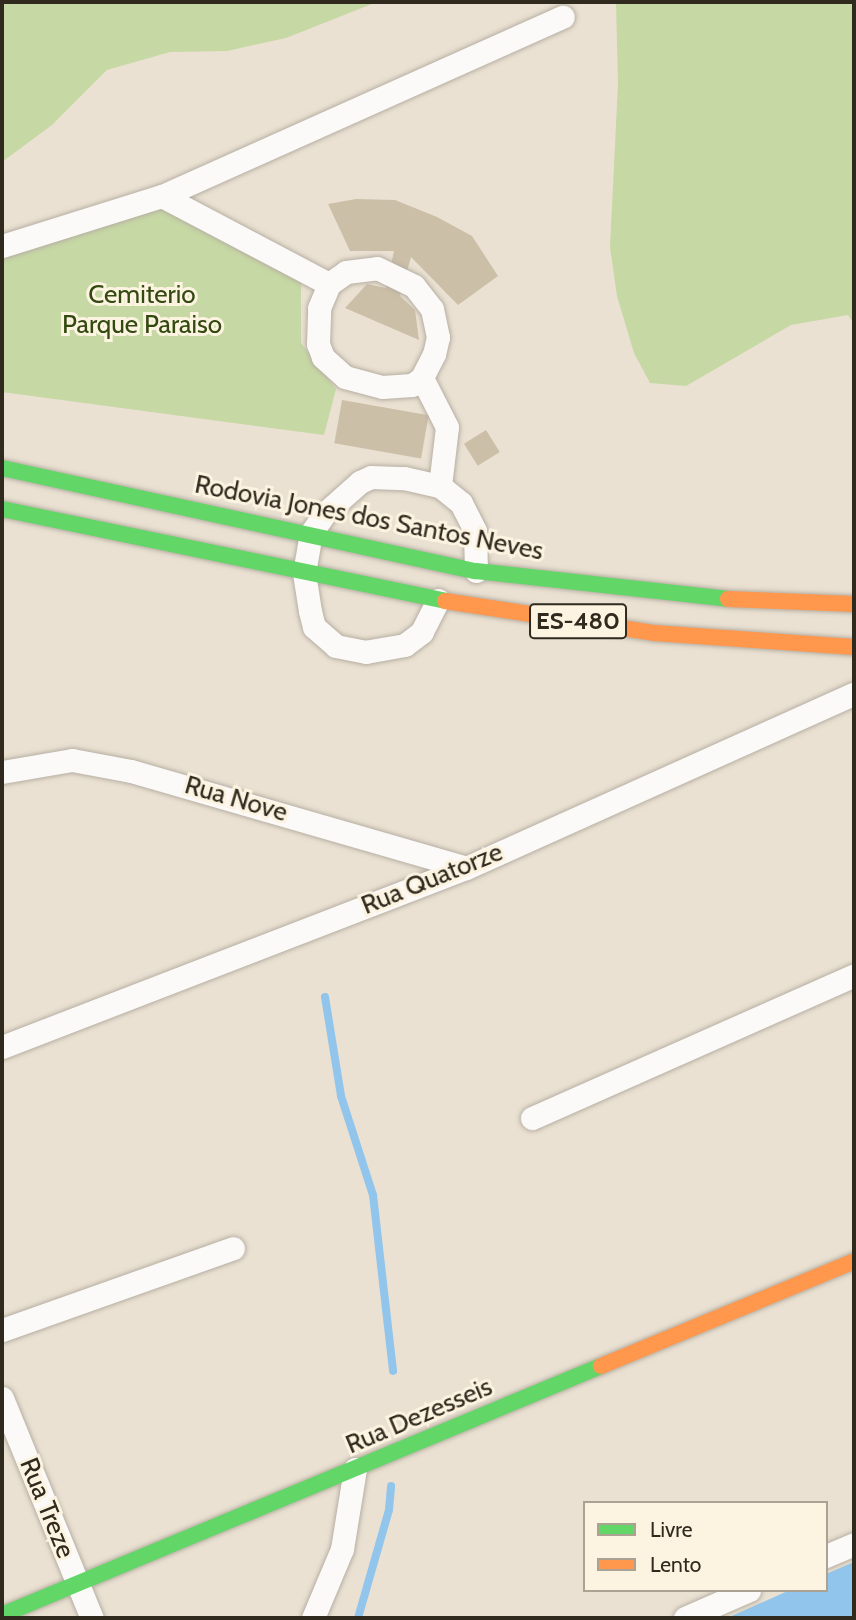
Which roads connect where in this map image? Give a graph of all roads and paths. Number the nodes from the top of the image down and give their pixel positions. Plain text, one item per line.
1 (563, 17) dead end
2 (162, 195) junction
3 (2, 246) edge
4 (329, 284) junction
5 (422, 378) junction
6 (2, 468) edge
7 (440, 486) junction
8 (2, 509) edge
9 (311, 533) junction
10 (476, 571) junction
11 (304, 573) junction
12 (438, 600) junction
13 (854, 604) edge
14 (854, 647) edge
15 (854, 694) edge
16 (2, 772) edge
17 (466, 867) junction
18 (854, 975) edge
19 (2, 1047) edge
20 (533, 1118) dead end
21 (233, 1248) dead end
22 (854, 1261) edge
23 (2, 1330) edge
24 (2, 1398) edge
25 (355, 1469) junction
26 (854, 1544) edge
27 (828, 1555) edge
28 (78, 1584) junction
29 (744, 1592) edge
30 (2, 1615) edge
31 (92, 1618) edge
32 (313, 1618) edge
33 (685, 1618) edge

1 - 2 street
2 - 3 street
2 - 4 street
4 - 5 street
4 - 5 street
5 - 7 street
6 - 9 main road, Rodovia Jones dos Santos Neves / ES-480
7 - 9 street
7 - 10 street
8 - 11 main road, ES-480
9 - 10 main road, Rodovia Jones dos Santos Neves / ES-480
9 - 11 street
10 - 13 main road, Rodovia Jones dos Santos Neves / ES-480
11 - 12 main road, ES-480
11 - 12 street
12 - 14 main road, ES-480
15 - 17 street, Rua Quatorze
16 - 17 street, Rua Nove
17 - 19 street, Rua Quatorze
18 - 20 street
21 - 23 street
22 - 25 main road, Rua Dezesseis
24 - 28 street, Rua Treze
25 - 28 main road, Rua Dezesseis
25 - 32 street
26 - 27 street
28 - 30 main road, Rua Dezesseis
28 - 31 street, Rua Treze
29 - 33 street

